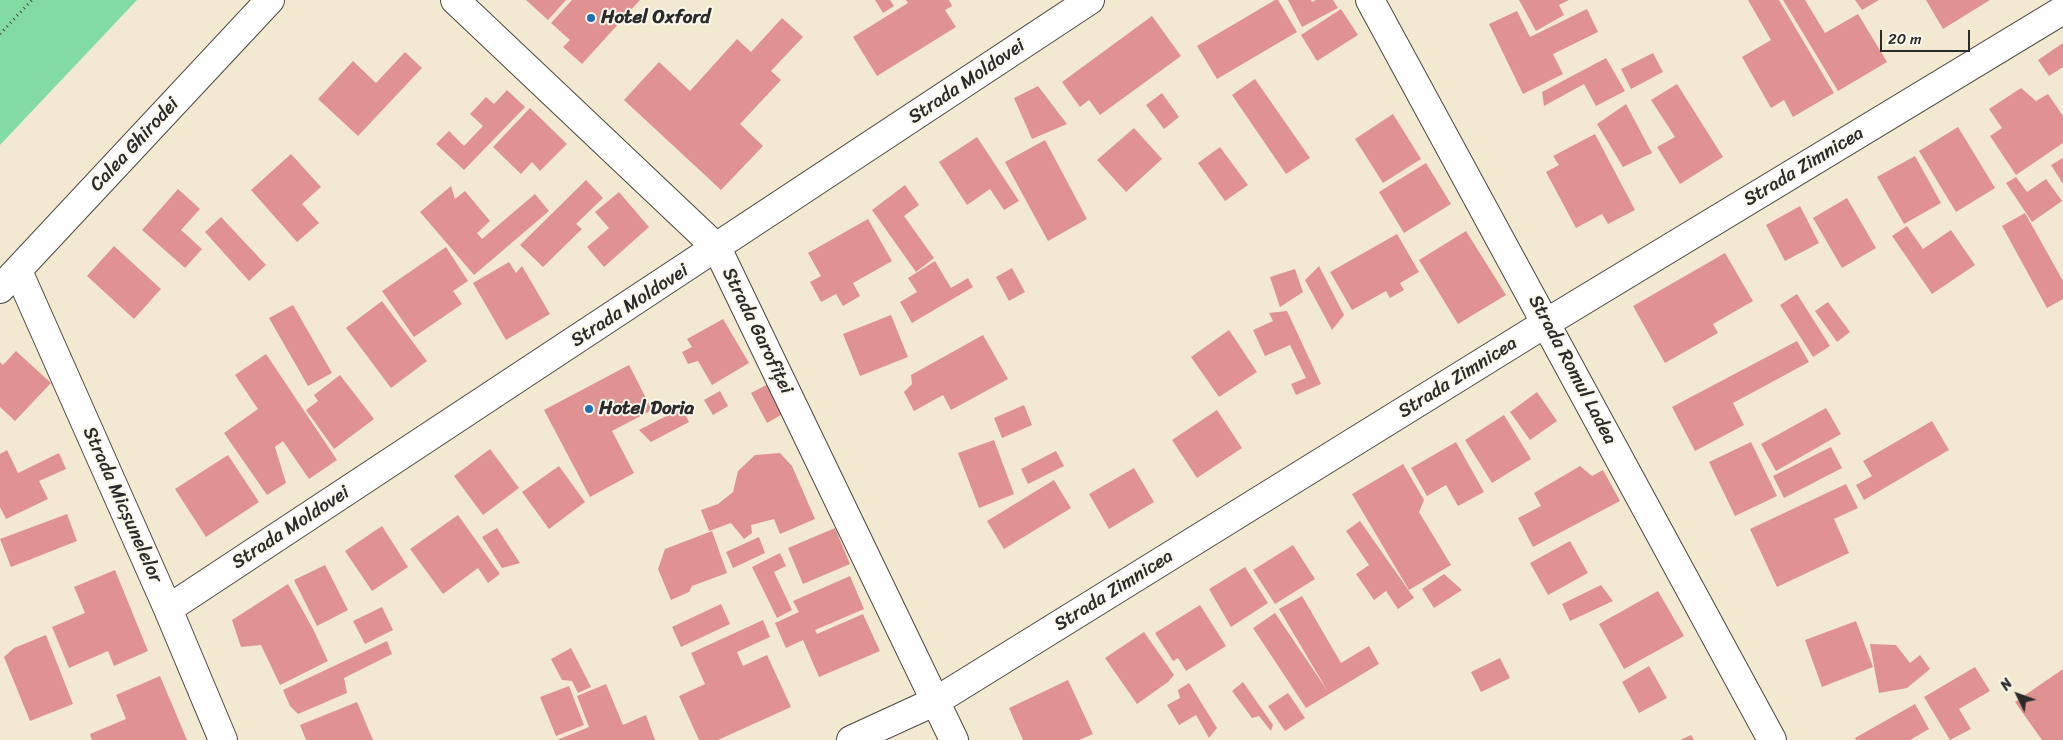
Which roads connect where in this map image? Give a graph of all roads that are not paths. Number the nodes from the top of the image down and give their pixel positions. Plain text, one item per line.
1 (270, 0) edge
2 (455, 0) edge
3 (1090, 0) edge
4 (1370, 0) edge
5 (2063, 10) edge
6 (717, 248) junction
7 (9, 280) edge
8 (1546, 323) junction
9 (168, 609) junction
10 (936, 702) junction
11 (223, 740) edge
12 (851, 740) edge
13 (954, 740) edge
14 (1772, 740) edge

1 - 7 street, Calea Ghirodei
2 - 6 street, Strada Garofiței
3 - 6 street, Strada Moldovei
4 - 8 street, Strada Romul Ladea
5 - 8 street, Strada Zimnicea
6 - 9 street, Strada Moldovei
6 - 10 street, Strada Garofiței
7 - 9 street, Strada Micșunelelor
8 - 10 street, Strada Zimnicea
8 - 14 street, Strada Romul Ladea
9 - 11 street, Strada Micșunelelor
10 - 12 street, Strada Zimnicea
10 - 13 street, Strada Garofiței

